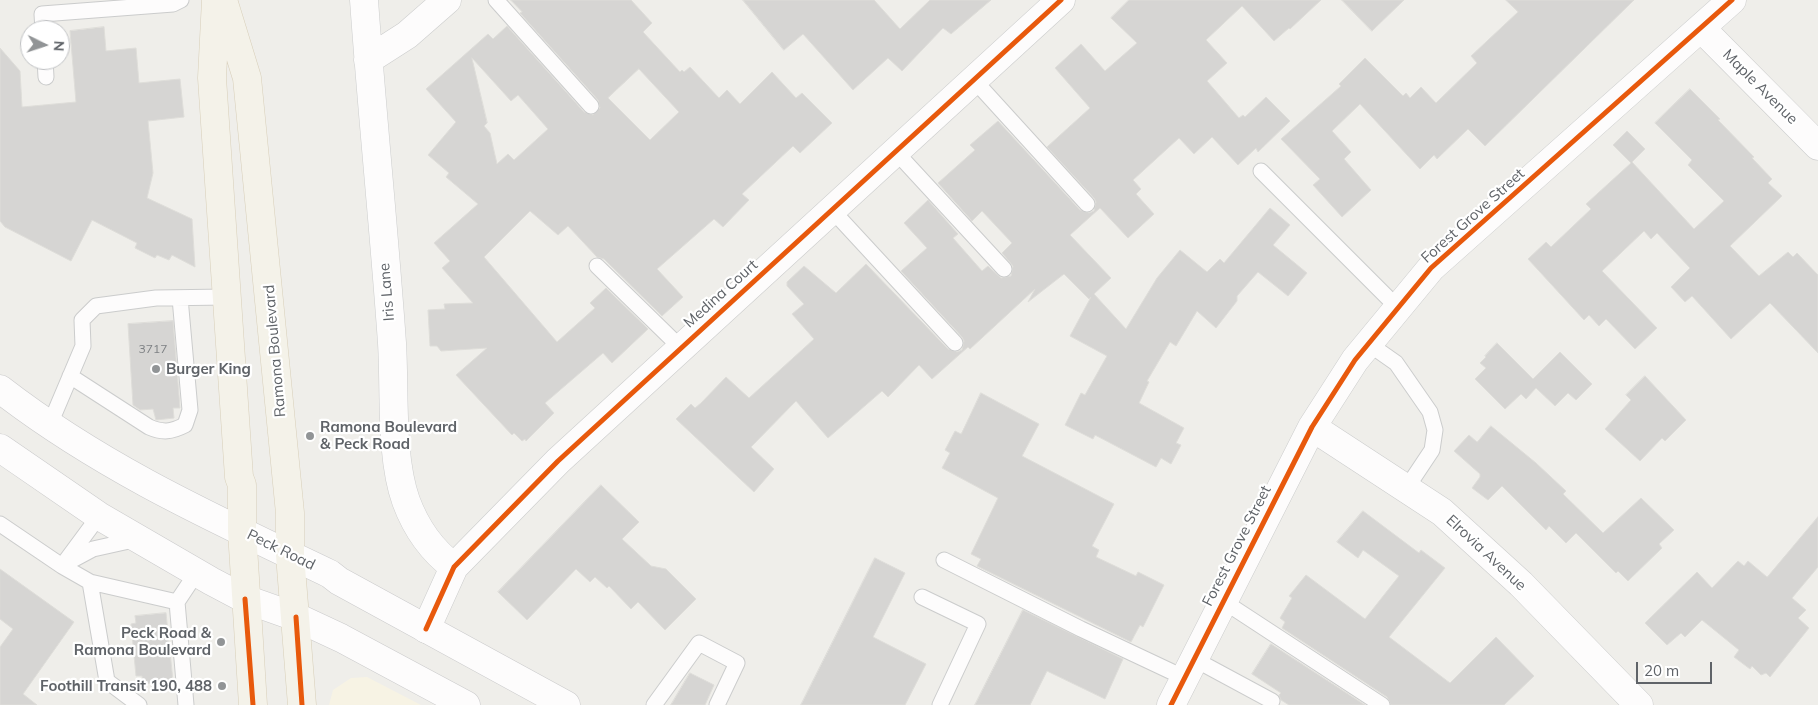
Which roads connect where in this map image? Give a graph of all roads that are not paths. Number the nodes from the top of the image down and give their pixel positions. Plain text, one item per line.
1 (181, 0) edge
2 (216, 0) edge
3 (223, 0) edge
4 (364, 0) edge
5 (447, 0) edge
6 (496, 0) edge
7 (1061, 0) edge
8 (1732, 0) edge
9 (42, 20) edge
10 (1702, 29) junction
11 (368, 60) junction
12 (46, 70) edge
13 (46, 78) dead end
14 (974, 80) junction
15 (591, 106) dead end
16 (1818, 146) edge
17 (896, 152) junction
18 (1261, 171) dead end
19 (1087, 204) dead end
20 (832, 210) junction
21 (598, 266) dead end
22 (1004, 268) dead end
23 (227, 297) junction
24 (180, 298) junction
25 (1398, 308) junction
26 (955, 343) dead end
27 (1369, 344) junction
28 (681, 348) junction
29 (70, 376) junction
30 (0, 389) edge
31 (50, 424) junction
32 (1312, 427) junction
33 (0, 448) edge
34 (1406, 489) junction
35 (99, 516) junction
36 (0, 524) edge
37 (242, 531) junction
38 (139, 538) junction
39 (290, 555) junction
40 (944, 560) dead end
41 (62, 566) junction
42 (454, 566) junction
43 (197, 572) junction
44 (90, 582) junction
45 (922, 598) dead end
46 (246, 599) junction
47 (1224, 600) junction
48 (177, 602) junction
49 (296, 617) junction
50 (426, 629) junction
51 (1190, 668) junction
52 (1272, 701) dead end
53 (463, 704) edge
54 (139, 705) edge
55 (186, 705) edge
56 (253, 705) edge
57 (302, 705) edge
58 (566, 705) edge
59 (654, 705) edge
60 (718, 705) edge
61 (940, 705) edge
62 (1171, 705) edge
63 (1382, 705) edge
64 (1639, 705) edge

1 - 9 lane
2 - 23 main road
3 - 39 main road, Ramona Boulevard
4 - 11 street, Iris Lane
5 - 11 street
6 - 15 lane
7 - 14 street, Medina Court
8 - 10 street, Forest Grove Street
10 - 16 street, Maple Avenue
10 - 25 street, Forest Grove Street
11 - 42 street, Iris Lane
12 - 13 lane
14 - 17 street, Medina Court
14 - 19 lane
17 - 20 street, Medina Court
17 - 22 lane
18 - 25 lane
20 - 26 lane
20 - 28 street, Medina Court
21 - 28 lane
23 - 24 lane
23 - 37 main road
24 - 29 lane
24 - 29 lane
25 - 27 street, Forest Grove Street
27 - 32 street, Forest Grove Street
27 - 34 lane
28 - 42 street, Medina Court
29 - 31 lane
30 - 31 street, Peck Road
31 - 37 street, Peck Road
32 - 34 street, Elrovia Avenue
32 - 47 street, Forest Grove Street
33 - 35 street
34 - 64 street, Elrovia Avenue
35 - 38 street
35 - 41 lane
36 - 41 lane
37 - 39 street, Peck Road
37 - 46 main road
38 - 41 lane
38 - 43 street
39 - 49 main road, Ramona Boulevard
39 - 50 street, Peck Road
40 - 51 lane
41 - 44 lane
42 - 50 street, Medina Court
43 - 46 street
43 - 48 lane
44 - 48 lane
44 - 54 lane
45 - 61 lane
46 - 49 street
46 - 56 main road
47 - 51 street, Forest Grove Street
47 - 63 lane
48 - 55 lane
49 - 53 street
49 - 57 main road, Ramona Boulevard
50 - 58 street, Peck Road
51 - 52 lane
51 - 62 street, Forest Grove Street
59 - 60 lane

